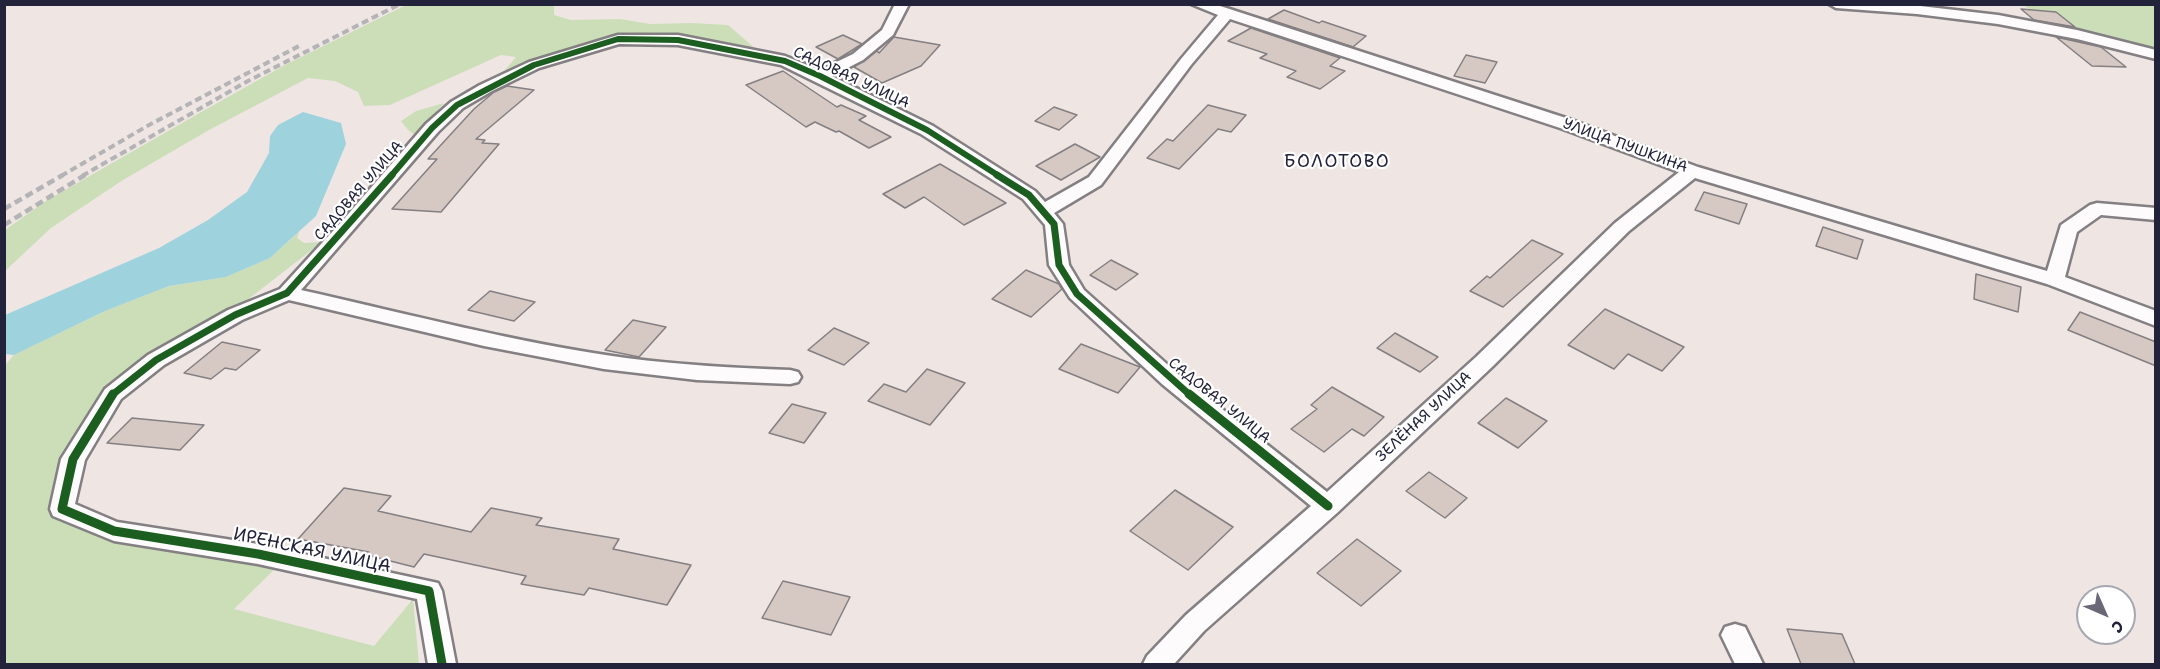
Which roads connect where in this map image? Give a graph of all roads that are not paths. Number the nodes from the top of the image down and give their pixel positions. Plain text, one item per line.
1 (902, 4) edge
2 (1198, 4) edge
3 (1836, 4) edge
4 (1226, 15) junction
5 (2156, 55) edge
6 (820, 76) junction
7 (1692, 171) junction
8 (1044, 211) junction
9 (2156, 214) edge
10 (2054, 280) junction
11 (287, 292) junction
12 (2156, 319) edge
13 (790, 377) dead end
14 (1328, 506) junction
15 (114, 531) joint
16 (1735, 635) dead end
17 (442, 664) edge
18 (1157, 664) edge
19 (1749, 664) edge

1 - 6 street
2 - 4 street, УЛИЦА ПУШКИНА
3 - 5 street
4 - 7 street, УЛИЦА ПУШКИНА
4 - 8 street
6 - 8 street, САДОВАЯ УЛИЦА
6 - 11 street, САДОВАЯ УЛИЦА
7 - 10 street, УЛИЦА ПУШКИНА
7 - 14 street, ЗЕЛЁНАЯ УЛИЦА
8 - 14 street, САДОВАЯ УЛИЦА
9 - 10 street
10 - 12 street, УЛИЦА ПУШКИНА
11 - 13 street
11 - 15 street, САДОВАЯ УЛИЦА
14 - 18 street, ЗЕЛЁНАЯ УЛИЦА
15 - 17 street, ИРЕНСКАЯ УЛИЦА
16 - 19 street

